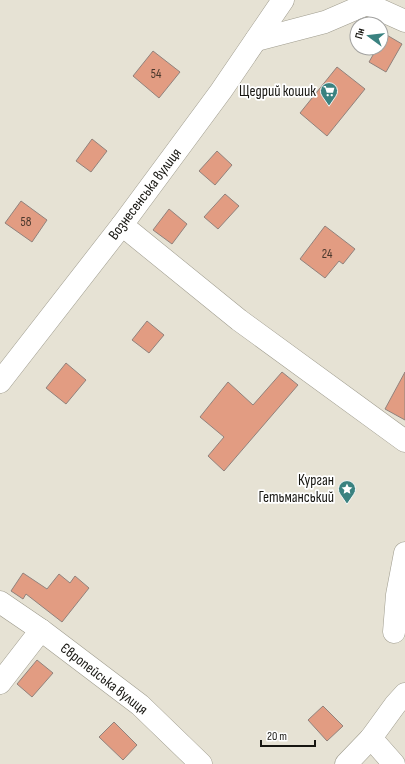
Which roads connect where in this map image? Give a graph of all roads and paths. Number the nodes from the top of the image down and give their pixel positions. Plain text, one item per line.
1 (283, 0) edge
2 (366, 2) edge
3 (405, 21) edge
4 (256, 40) junction
5 (122, 225) junction
6 (0, 382) edge
7 (405, 441) edge
8 (405, 553) edge
9 (0, 602) edge
10 (41, 630) junction
11 (394, 632) dead end
12 (0, 683) edge
13 (405, 694) edge
14 (371, 738) junction
15 (201, 764) edge
16 (346, 764) edge
17 (394, 764) edge

1 - 4 street, Вознесенська вулиця
2 - 3 street
2 - 4 street
4 - 5 street, Вознесенська вулиця
5 - 6 street, Вознесенська вулиця
5 - 7 street
8 - 11 street
9 - 10 street, Європейська вулиця
10 - 12 street
10 - 15 street, Європейська вулиця
13 - 14 street
14 - 16 street
14 - 17 street

